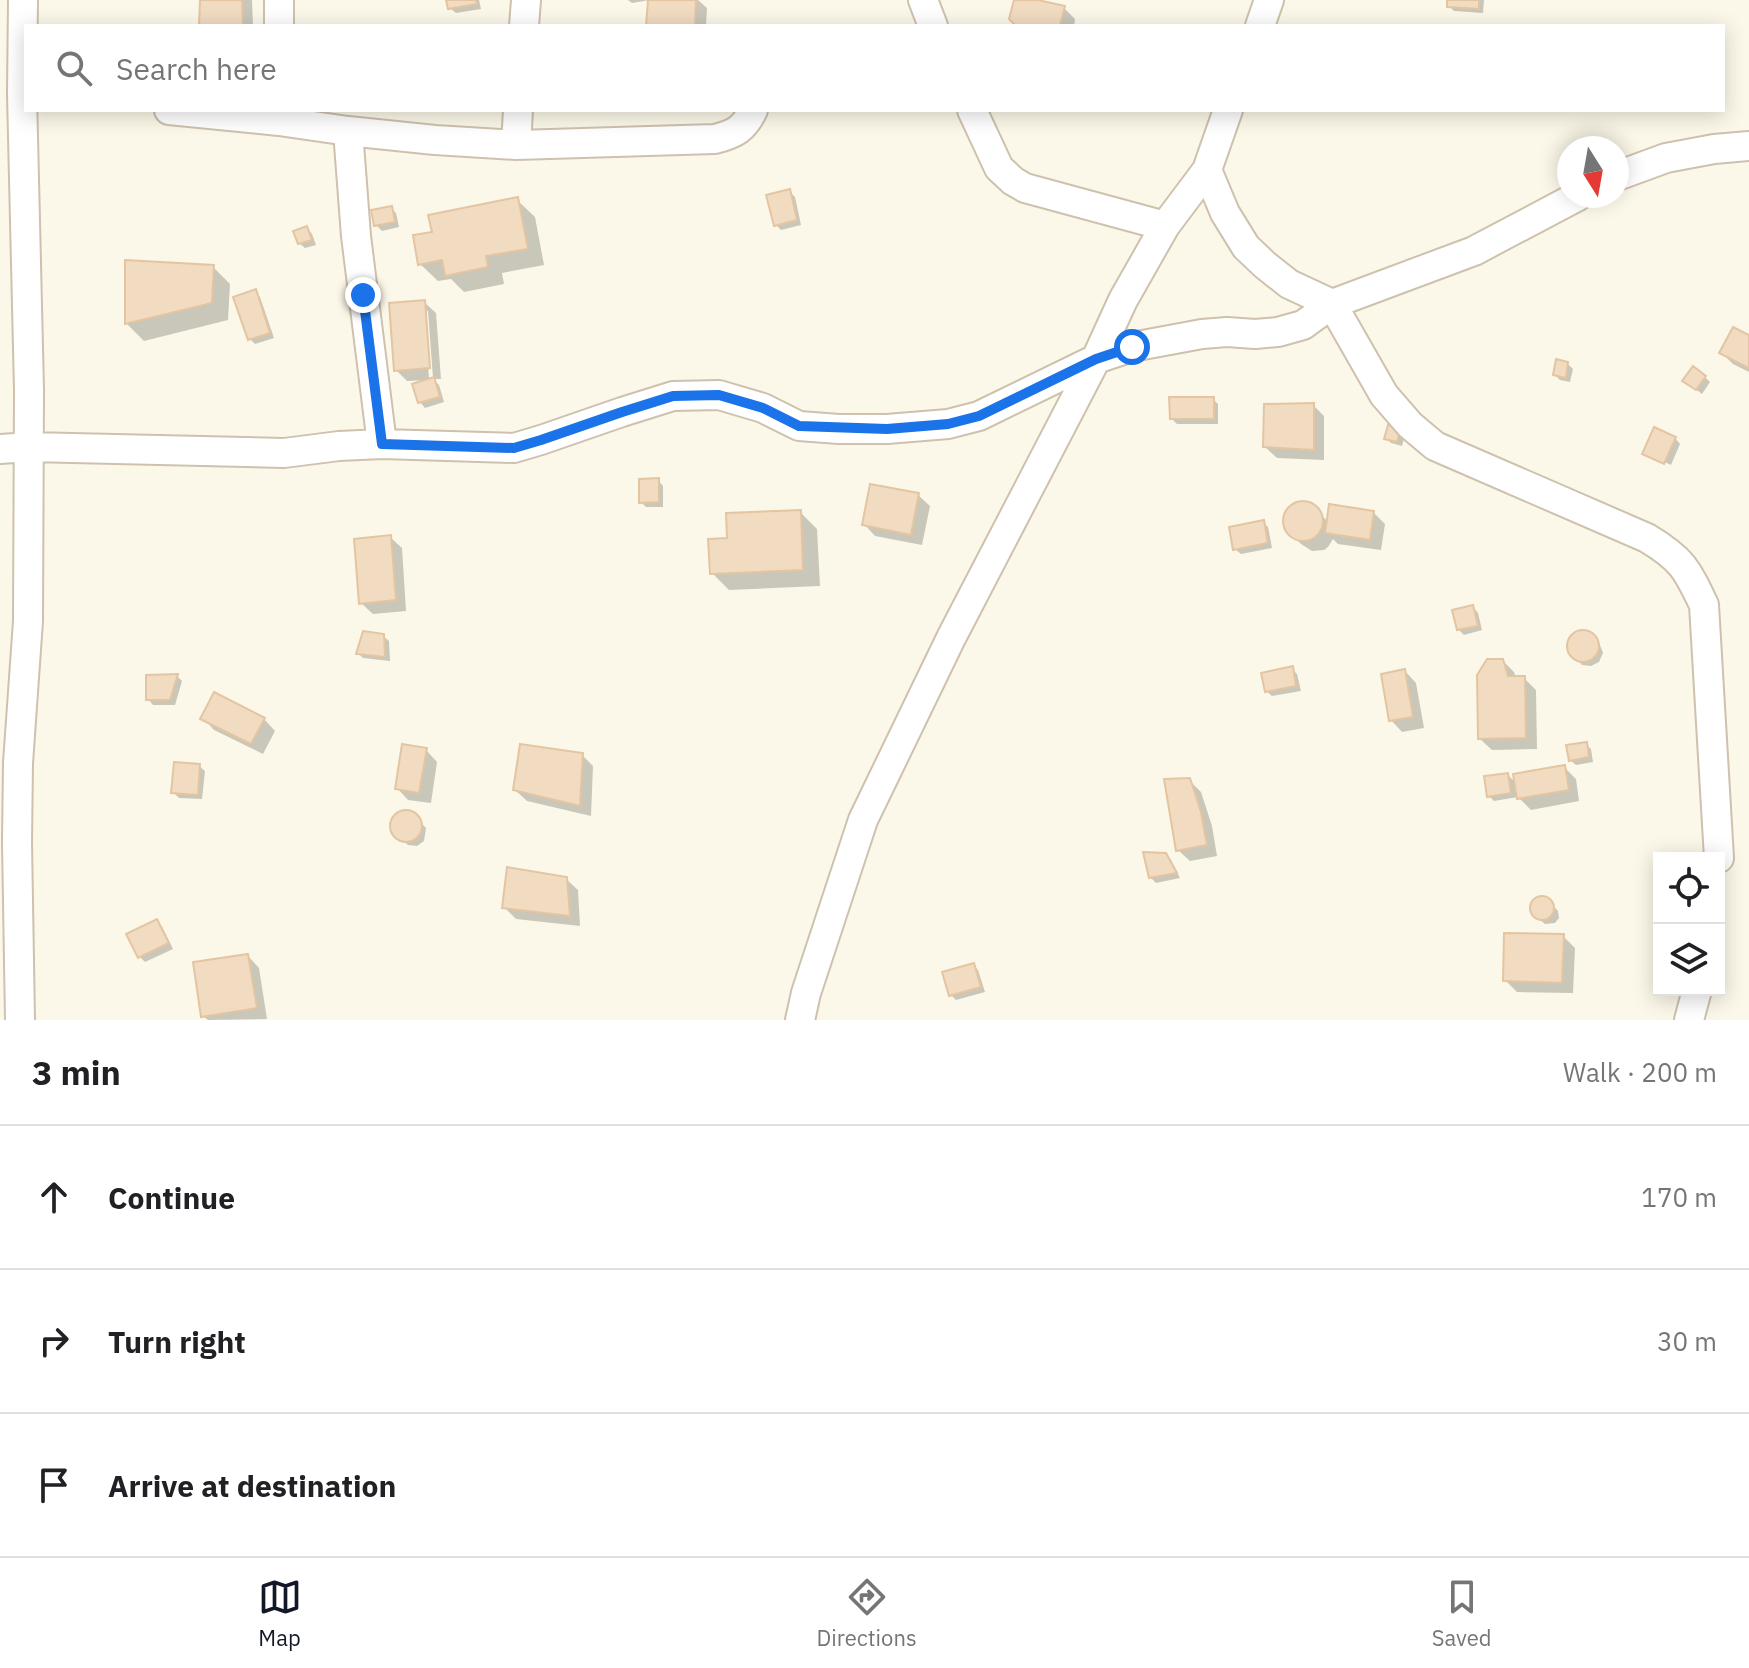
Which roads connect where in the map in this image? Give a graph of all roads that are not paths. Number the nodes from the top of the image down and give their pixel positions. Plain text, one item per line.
1 (23, 0) edge
2 (279, 0) edge
3 (526, 0) edge
4 (923, 0) edge
5 (1269, 0) edge
6 (279, 24) edge
7 (524, 24) edge
8 (932, 24) edge
9 (1261, 24) edge
10 (16, 92) edge
11 (213, 112) edge
12 (518, 112) edge
13 (752, 112) edge
14 (973, 112) edge
15 (1227, 112) edge
16 (279, 115) edge
17 (348, 131) junction
18 (516, 145) junction
19 (1749, 146) edge
20 (1207, 170) junction
21 (1629, 172) edge
22 (1557, 207) edge
23 (1165, 226) junction
24 (1332, 304) junction
25 (1096, 359) junction
26 (382, 444) junction
27 (29, 447) junction
28 (0, 449) edge
29 (1719, 852) edge
30 (1695, 996) edge
31 (20, 1020) edge
32 (800, 1020) edge
33 (1689, 1020) edge

1 - 10 street
2 - 6 street
3 - 7 street
4 - 8 street
5 - 9 street
10 - 27 street
11 - 16 street
12 - 18 street
13 - 18 street
14 - 23 street
15 - 20 street
16 - 17 street
17 - 18 street
17 - 26 street
19 - 21 street
20 - 23 street
20 - 24 street
22 - 24 street
23 - 25 street
24 - 25 street
24 - 29 street
25 - 26 street
25 - 32 street
26 - 27 street
27 - 28 street
27 - 31 street
30 - 33 street

